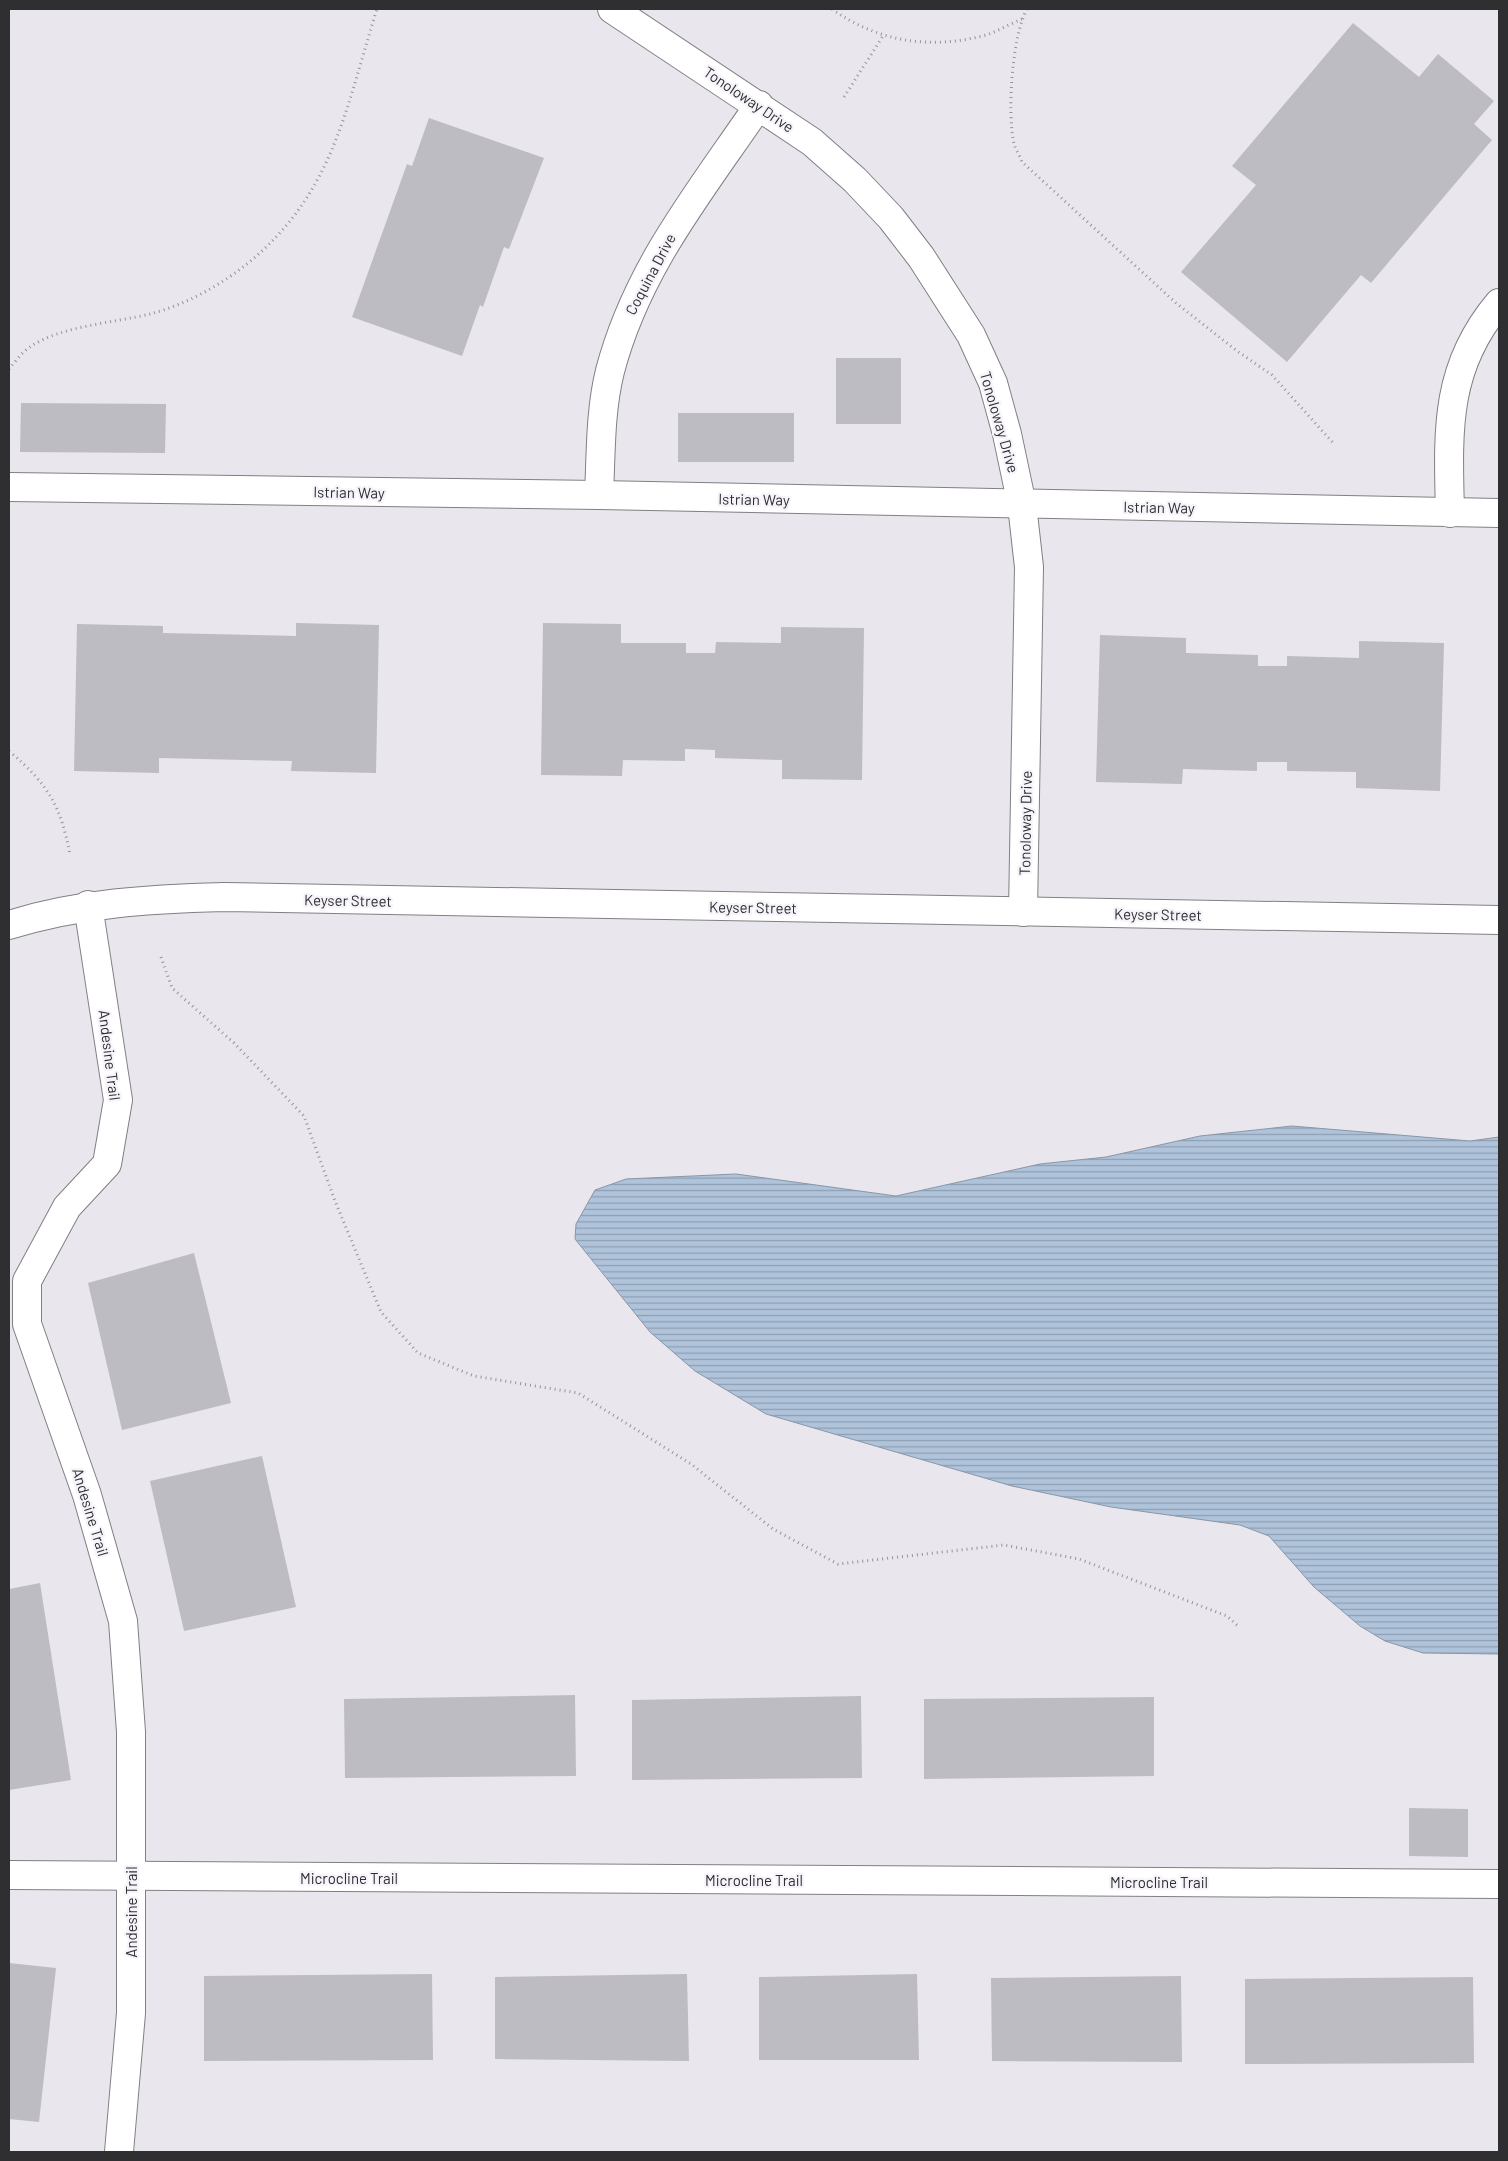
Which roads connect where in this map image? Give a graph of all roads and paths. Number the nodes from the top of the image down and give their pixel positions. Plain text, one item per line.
1 (377, 9) edge
2 (612, 9) edge
3 (832, 9) edge
4 (1027, 9) edge
5 (1022, 19) junction
6 (883, 36) junction
7 (844, 97) dead end
8 (759, 105) junction
9 (1499, 303) edge
10 (9, 368) edge
11 (1335, 446) dead end
12 (9, 487) edge
13 (599, 495) junction
14 (1022, 505) junction
15 (1450, 512) junction
16 (1499, 513) edge
17 (9, 751) edge
18 (70, 855) dead end
19 (88, 905) junction
20 (1024, 912) junction
21 (1499, 920) edge
22 (9, 925) edge
23 (161, 957) dead end
24 (1239, 1627) dead end
25 (9, 1875) edge
26 (131, 1877) junction
27 (1499, 1884) edge
28 (119, 2152) edge

1 - 10 path
2 - 8 street, Tonoloway Drive
3 - 6 path
4 - 5 path
5 - 6 path
5 - 11 path
6 - 7 path
8 - 13 street, Coquina Drive
8 - 14 street, Tonoloway Drive
9 - 15 street
12 - 13 street, Istrian Way
13 - 14 street, Istrian Way
14 - 15 street, Istrian Way
14 - 20 street, Tonoloway Drive
15 - 16 street, Istrian Way
17 - 18 path
19 - 20 street, Keyser Street
19 - 22 street, Keyser Street
19 - 26 street, Andesine Trail
20 - 21 street, Keyser Street
23 - 24 path
25 - 26 street, Microcline Trail
26 - 27 street, Microcline Trail
26 - 28 street, Andesine Trail

